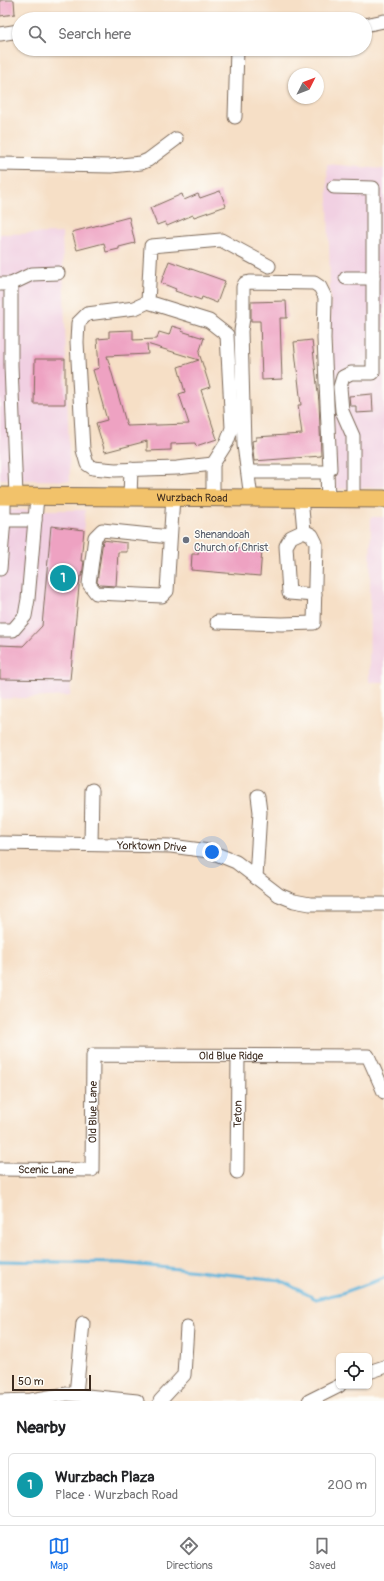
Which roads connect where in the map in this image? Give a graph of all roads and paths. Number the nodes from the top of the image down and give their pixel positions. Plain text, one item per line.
1 (384, 21) edge
2 (372, 24) edge
3 (12, 32) edge
4 (0, 34) edge
5 (236, 56) edge
6 (235, 117) dead end
7 (176, 138) dead end
8 (0, 164) edge
9 (334, 187) dead end
10 (378, 188) edge
11 (269, 266) dead end
12 (58, 273) dead end
13 (346, 278) dead end
14 (373, 278) junction
15 (6, 284) edge
16 (148, 302) junction
17 (213, 464) junction
18 (131, 469) junction
19 (248, 472) junction
20 (327, 472) junction
21 (7, 496) edge
22 (37, 496) junction
23 (130, 497) junction
24 (173, 497) junction
25 (213, 498) junction
26 (251, 498) junction
27 (301, 498) junction
28 (328, 499) junction
29 (353, 499) junction
30 (384, 499) edge
31 (2, 519) edge
32 (34, 520) junction
33 (304, 531) junction
34 (170, 537) junction
35 (0, 569) edge
36 (315, 595) junction
37 (217, 622) dead end
38 (0, 630) edge
39 (92, 790) dead end
40 (258, 796) dead end
41 (0, 843) edge
42 (91, 844) junction
43 (256, 878) junction
44 (384, 904) edge
45 (93, 1055) joint
46 (238, 1056) junction
47 (384, 1092) edge
48 (0, 1169) edge
49 (92, 1170) joint
50 (237, 1172) dead end
51 (83, 1323) dead end
52 (187, 1327) dead end
53 (384, 1367) edge
54 (372, 1371) edge
55 (336, 1388) edge
56 (76, 1394) junction
57 (98, 1399) edge
58 (0, 1401) edge
59 (137, 1401) edge
60 (160, 1401) edge
61 (309, 1401) edge

1 - 2 street
3 - 4 street
5 - 6 street
7 - 8 street
9 - 10 street
10 - 14 street
11 - 16 street
12 - 15 street
13 - 14 street
14 - 29 street
15 - 21 street
16 - 17 street
16 - 18 street
17 - 18 street
17 - 25 street
18 - 23 street
19 - 20 street
19 - 20 street
19 - 26 street
20 - 28 street
21 - 22 main road, Wurzbach Road
21 - 31 street
22 - 23 main road, Wurzbach Road
22 - 32 street
23 - 24 main road, Wurzbach Road
24 - 25 main road, Wurzbach Road
24 - 34 street
25 - 26 main road, Wurzbach Road
26 - 27 main road, Wurzbach Road
27 - 28 main road, Wurzbach Road
27 - 33 street
28 - 29 main road, Wurzbach Road
29 - 30 main road, Wurzbach Road
31 - 32 street
31 - 35 street
32 - 38 street
33 - 36 street
33 - 36 street
34 - 34 street
36 - 37 street
39 - 42 street
40 - 43 street
41 - 42 street, Yorktown Drive
42 - 43 street, Yorktown Drive
43 - 44 street, Yorktown Drive
45 - 46 street, Old Blue Ridge
45 - 49 street, Old Blue Lane
46 - 47 street, Old Blue Ridge
46 - 50 street, Teton
48 - 49 street, Scenic Lane
51 - 56 street
52 - 60 street
53 - 54 street
55 - 61 street
56 - 57 street
56 - 58 street
57 - 59 street

